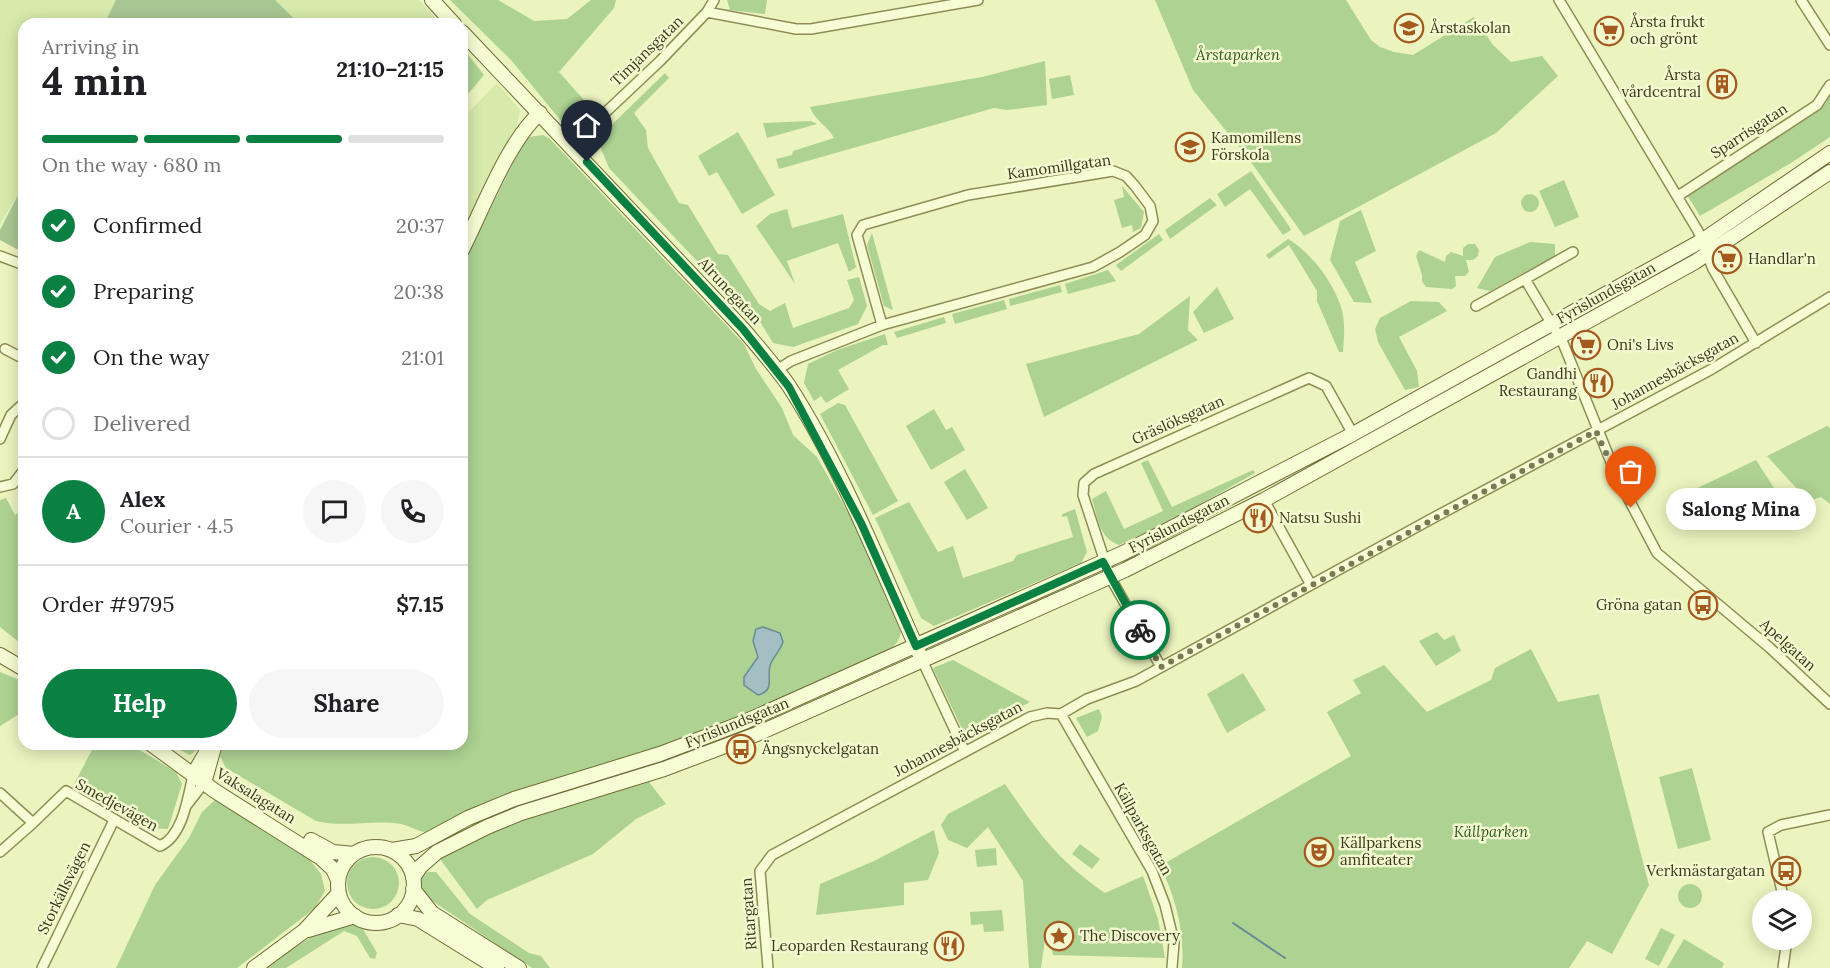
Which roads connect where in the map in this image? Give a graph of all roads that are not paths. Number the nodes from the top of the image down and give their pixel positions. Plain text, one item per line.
1 (432, 0) edge
2 (714, 0) edge
3 (978, 0) edge
4 (1559, 0) edge
5 (1801, 0) edge
6 (707, 12) junction
7 (448, 18) edge
8 (468, 38) edge
9 (1830, 45) edge
10 (1830, 85) edge
11 (540, 113) junction
12 (571, 145) junction
13 (1830, 153) edge
14 (1830, 172) edge
15 (1678, 196) junction
16 (468, 238) edge
17 (1703, 240) junction
18 (1573, 252) dead end
19 (1706, 255) junction
20 (0, 256) edge
21 (18, 263) edge
22 (1525, 279) junction
23 (1830, 297) edge
24 (1476, 306) dead end
25 (1552, 323) junction
26 (882, 325) junction
27 (1560, 337) junction
28 (1756, 344) junction
29 (5, 349) dead end
30 (18, 356) edge
31 (777, 370) junction
32 (18, 409) edge
33 (1596, 431) junction
34 (1353, 434) junction
35 (0, 439) edge
36 (18, 478) edge
37 (0, 487) edge
38 (1264, 500) junction
39 (1103, 562) junction
40 (1110, 577) junction
41 (1311, 585) junction
42 (916, 646) junction
43 (0, 655) edge
44 (922, 660) junction
45 (18, 666) edge
46 (1161, 667) junction
47 (1830, 704) edge
48 (1060, 714) junction
49 (161, 750) edge
50 (211, 750) edge
51 (964, 752) junction
52 (200, 776) junction
53 (0, 793) edge
54 (1830, 814) edge
55 (114, 820) junction
56 (33, 823) junction
57 (392, 850) junction
58 (0, 852) edge
59 (354, 854) junction
60 (767, 860) joint
61 (413, 884) junction
62 (339, 886) junction
63 (1782, 890) edge
64 (398, 915) junction
65 (355, 916) junction
66 (304, 931) junction
67 (1785, 950) edge
68 (42, 968) edge
69 (254, 968) edge
70 (497, 968) edge
71 (519, 968) edge
72 (768, 968) edge
73 (1172, 968) edge
74 (1783, 968) edge

1 - 7 main road
2 - 6 street, Timjansgatan
3 - 6 street
4 - 15 street
5 - 9 street
6 - 12 street, Timjansgatan
8 - 11 main road, Alrunegatan
10 - 15 street, Sparrisgatan
11 - 12 main road, Alrunegatan
11 - 16 main road
12 - 31 main road, Alrunegatan
13 - 17 main road, Fyrislundsgatan
14 - 19 main road, Fyrislundsgatan
15 - 17 street
17 - 19 street
17 - 25 main road, Fyrislundsgatan
18 - 22 street
19 - 27 main road, Fyrislundsgatan
19 - 28 street
20 - 21 street
22 - 24 street
22 - 25 street, Fyrislundsgatan
23 - 28 street, Johannesbäcksgatan
25 - 27 street
25 - 34 main road, Fyrislundsgatan
26 - 26 street, Kamomillgatan
26 - 31 street, Kamomillgatan
27 - 33 street
27 - 38 main road, Fyrislundsgatan
28 - 33 street, Johannesbäcksgatan
29 - 30 street
31 - 42 main road, Alrunegatan
32 - 35 street
33 - 41 street, Johannesbäcksgatan
33 - 47 street, Apelgatan
34 - 39 main road, Fyrislundsgatan
34 - 39 street, Gräslöksgatan
36 - 37 street
38 - 40 main road, Fyrislundsgatan
38 - 41 street
39 - 40 street, Gräslöksgatan
39 - 42 main road, Fyrislundsgatan
40 - 44 main road, Fyrislundsgatan
40 - 46 street, Gräslöksgatan
41 - 46 street, Johannesbäcksgatan
42 - 44 main road, Alrunegatan
42 - 57 main road, Fyrislundsgatan
43 - 45 main road
44 - 51 street, Alrunegatan
44 - 61 main road, Fyrislundsgatan
46 - 48 street, Johannesbäcksgatan
48 - 51 street, Johannesbäcksgatan
48 - 73 street, Källparksgatan
49 - 52 main road, Vaksalagatan
50 - 52 main road
51 - 60 street, Johannesbäcksgatan
52 - 55 street, Smedjevägen
52 - 59 main road, Vaksalagatan
52 - 62 main road, Vaksalagatan
53 - 56 street
54 - 63 street
55 - 56 street, Smedjevägen
55 - 68 street, Storkällsvägen
56 - 58 street
57 - 59 main road
57 - 61 main road
59 - 62 main road
60 - 72 street, Ritargatan
61 - 64 main road
61 - 71 main road
62 - 65 main road
62 - 66 main road
64 - 65 main road
64 - 70 main road
65 - 66 main road
66 - 69 main road
67 - 74 street

